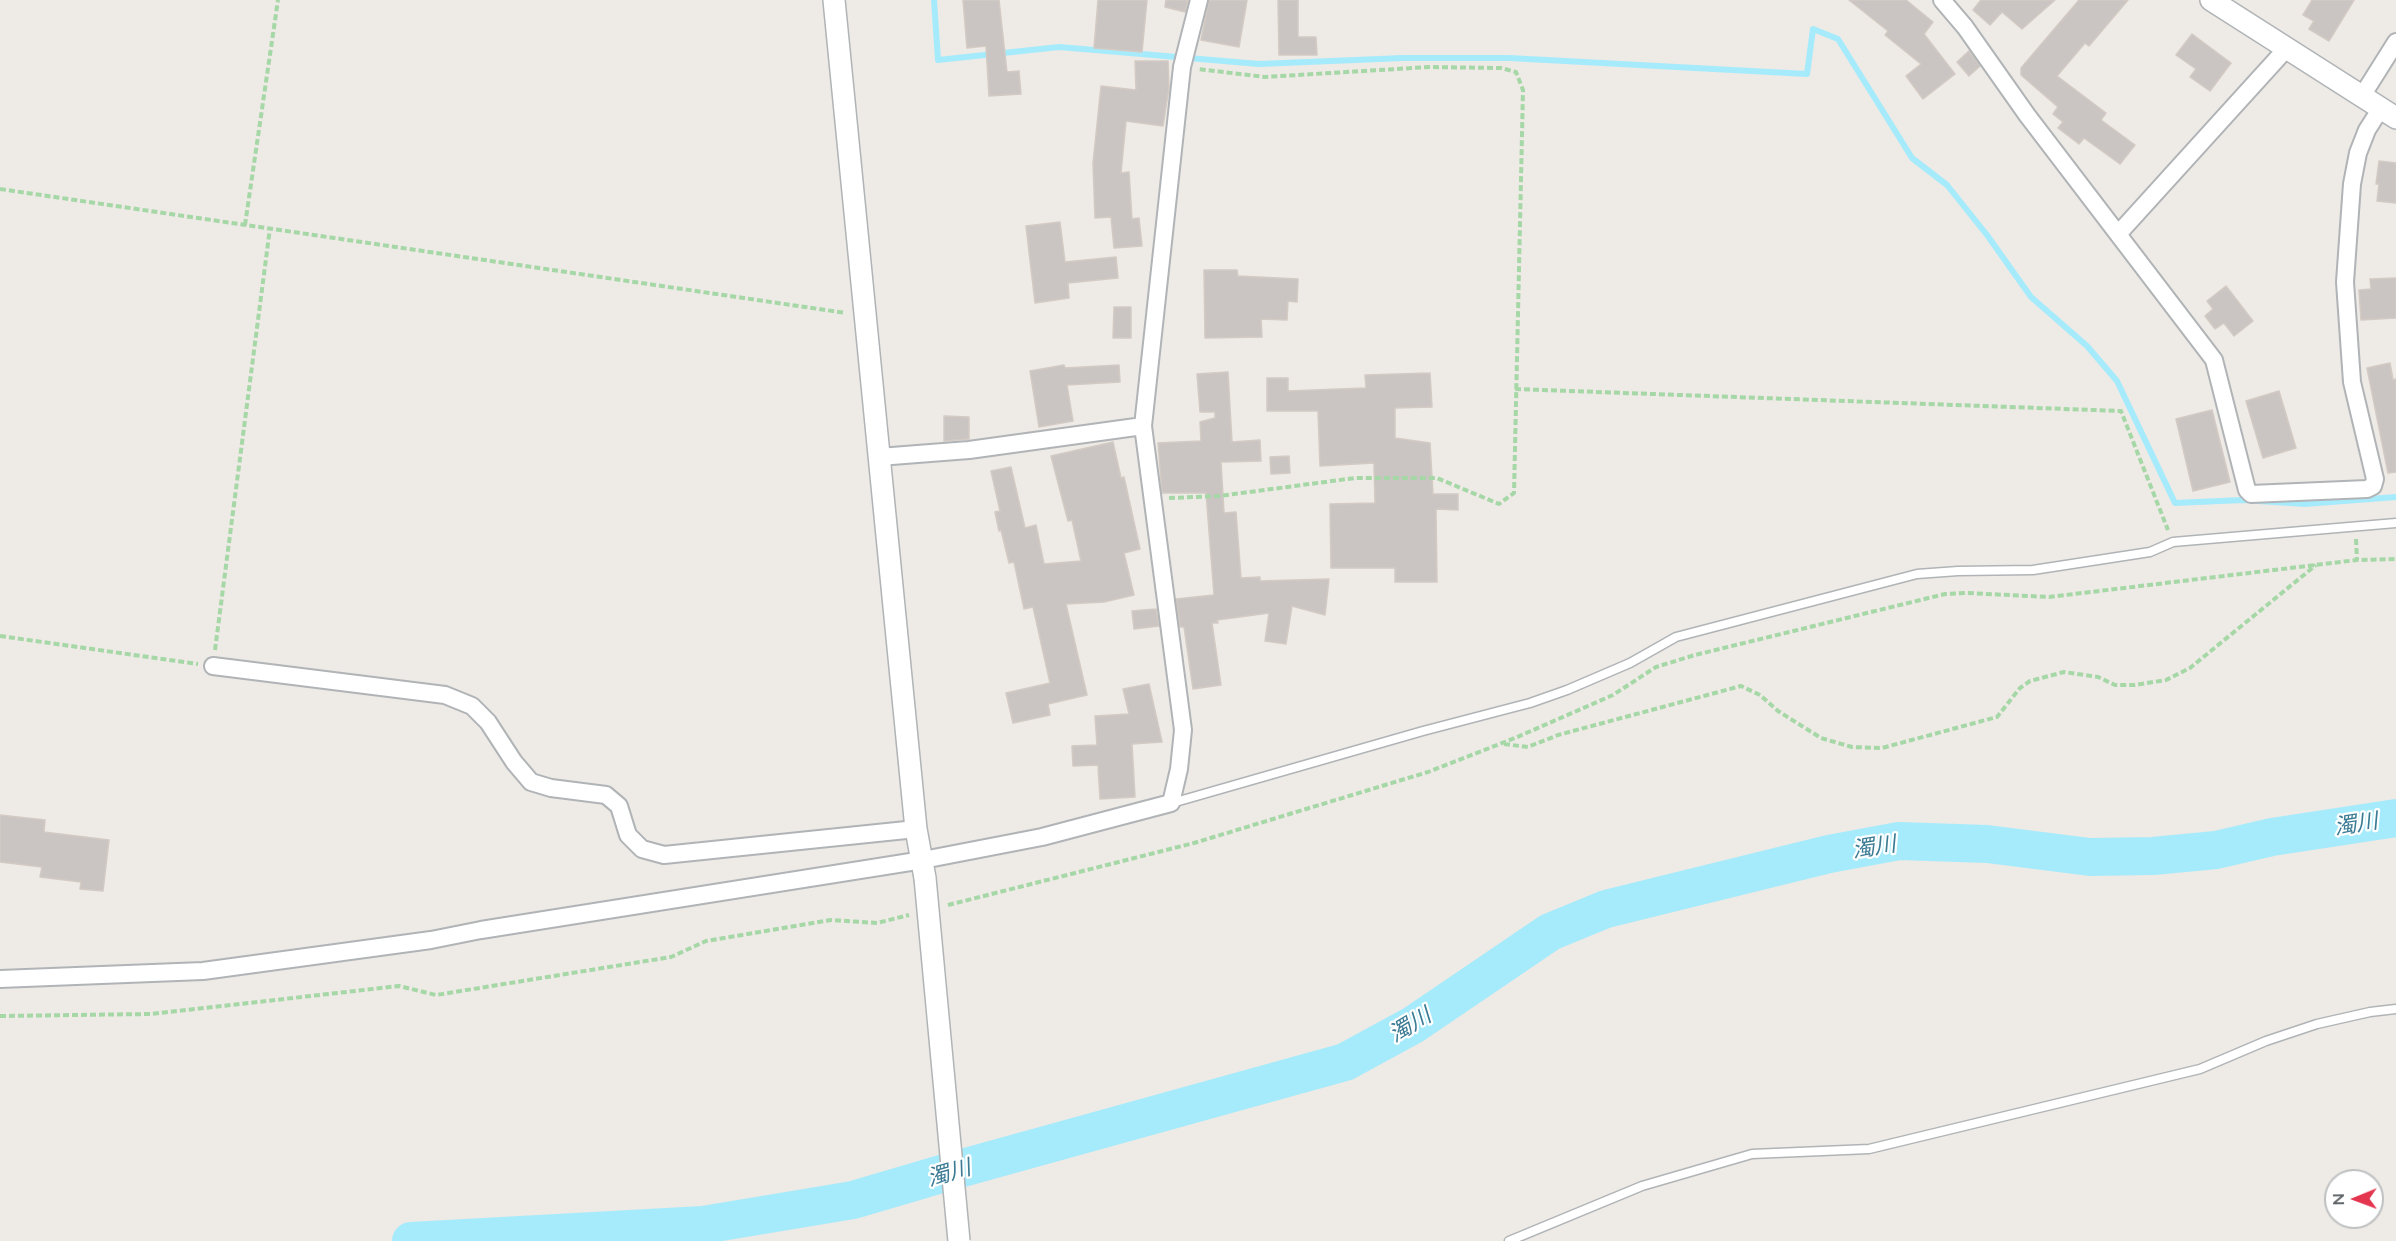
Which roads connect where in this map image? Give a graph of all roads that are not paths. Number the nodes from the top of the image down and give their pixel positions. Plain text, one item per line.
1 (834, 0) edge
2 (1199, 0) edge
3 (2211, 0) edge
4 (1950, 3) edge
5 (2396, 42) edge
6 (2286, 49) junction
7 (2362, 96) junction
8 (2389, 113) edge
9 (2119, 233) junction
10 (1143, 426) junction
11 (879, 457) junction
12 (2396, 523) edge
13 (213, 666) road end
14 (1171, 803) junction
15 (916, 829) junction
16 (924, 869) junction
17 (0, 979) edge
18 (2396, 1009) edge
19 (959, 1241) edge
20 (1509, 1241) edge

1 - 11 street
2 - 10 street
3 - 6 street
4 - 9 street
5 - 7 street
6 - 7 street
6 - 9 street
7 - 8 street
8 - 9 street
10 - 11 street
10 - 14 street
11 - 15 street
12 - 14 lane
13 - 15 street
14 - 16 street
15 - 16 street
16 - 17 street
16 - 19 street, bridge
18 - 20 lane

